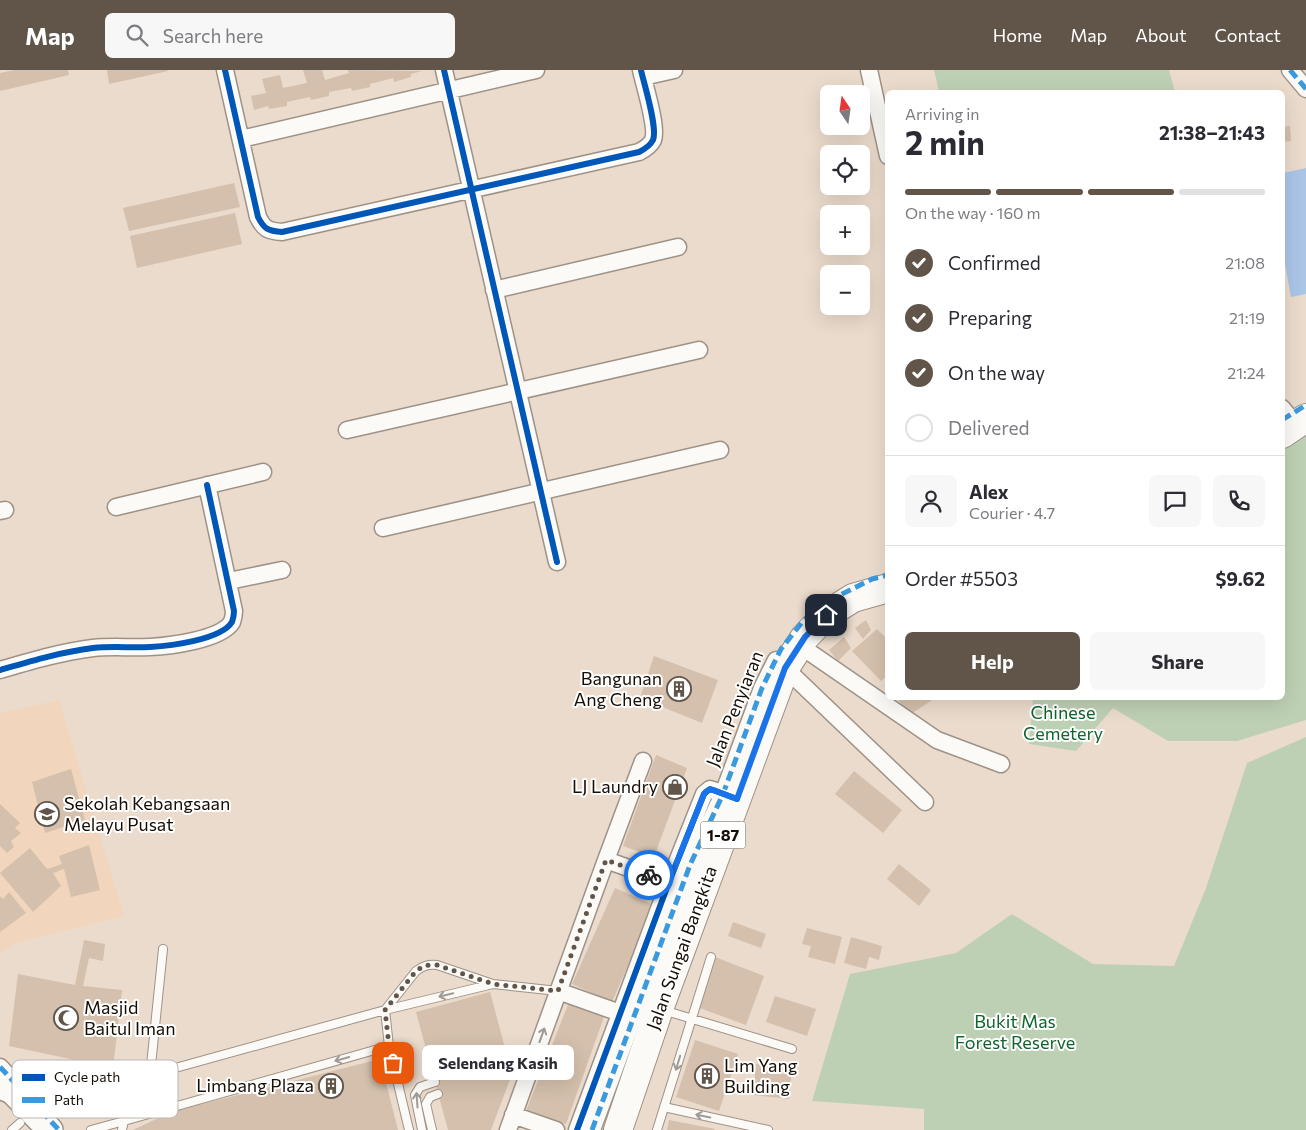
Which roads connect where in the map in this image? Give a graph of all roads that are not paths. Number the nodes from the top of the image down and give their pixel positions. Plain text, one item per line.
1 (225, 70) edge
2 (444, 70) edge
3 (536, 70) edge
4 (674, 70) edge
5 (869, 70) edge
6 (1290, 70) edge
7 (642, 74) edge
8 (1306, 89) edge
9 (449, 90) junction
10 (241, 139) junction
11 (885, 142) edge
12 (471, 189) junction
13 (678, 246) dead end
14 (494, 290) junction
15 (700, 350) dead end
16 (518, 391) junction
17 (347, 430) dead end
18 (720, 450) dead end
19 (262, 472) dead end
20 (207, 485) junction
21 (541, 492) junction
22 (116, 507) dead end
23 (382, 528) dead end
24 (557, 562) dead end
25 (282, 570) dead end
26 (885, 576) edge
27 (229, 581) junction
28 (885, 589) edge
29 (792, 656) junction
30 (0, 670) edge
31 (643, 761) dead end
32 (1001, 764) dead end
33 (730, 796) junction
34 (925, 802) dead end
35 (606, 860) junction
36 (688, 877) junction
37 (163, 949) dead end
38 (711, 957) dead end
39 (493, 984) junction
40 (558, 991) junction
41 (659, 1009) junction
42 (385, 1010) junction
43 (620, 1013) junction
44 (692, 1019) junction
45 (389, 1046) junction
46 (792, 1049) dead end
47 (152, 1060) edge
48 (0, 1067) edge
49 (178, 1067) edge
50 (435, 1082) dead end
51 (0, 1086) edge
52 (12, 1091) edge
53 (12, 1092) edge
54 (438, 1094) dead end
55 (0, 1103) edge
56 (178, 1106) edge
57 (664, 1107) junction
58 (12, 1111) edge
59 (513, 1114) junction
60 (135, 1118) edge
61 (25, 1120) edge
62 (124, 1121) junction
63 (50, 1130) edge
64 (59, 1130) edge
65 (91, 1130) edge
66 (122, 1130) edge
67 (408, 1130) edge
68 (422, 1130) edge
69 (432, 1130) edge
70 (508, 1130) edge
71 (556, 1130) edge
72 (577, 1130) edge
73 (592, 1130) edge
74 (618, 1130) edge
75 (657, 1130) edge
76 (768, 1130) edge

1 - 10 street
2 - 9 street
3 - 9 street
4 - 7 street
5 - 11 street
6 - 8 street
7 - 12 street
9 - 10 street
9 - 12 street
10 - 12 street
12 - 14 street
13 - 14 street
14 - 16 street
15 - 16 street
16 - 17 street
16 - 21 street
18 - 21 street
19 - 20 street
20 - 22 street
20 - 27 street
21 - 23 street
21 - 24 street
25 - 27 street
26 - 33 street, Jalan Penyiaran
27 - 30 street
28 - 29 highway, Jalan Sungai Bangkita / 1-87
29 - 32 street
29 - 33 highway, Jalan Sungai Bangkita / 1-87
29 - 34 street
31 - 35 street
33 - 36 highway, Jalan Sungai Bangkita / 1-87
35 - 36 street
35 - 40 street
36 - 41 highway, Jalan Sungai Bangkita / 1-87
36 - 43 street
36 - 73 street
37 - 47 lane
38 - 44 lane
39 - 40 lane
39 -> 42 lane
39 - 42 lane
40 - 43 street
59 -> 40 street
41 - 44 lane
41 - 74 highway, Jalan Sungai Bangkita / 1-87
42 - 45 lane
42 - 49 lane
43 - 72 street
44 - 46 lane
44 -> 57 lane
45 -> 56 lane
45 - 67 lane
48 - 53 street
68 -> 50 lane
51 - 52 main road
54 - 69 lane
55 - 58 main road
57 - 75 lane
76 -> 57 lane
59 - 70 street
59 - 71 street
60 -> 62 lane
61 - 63 main road
61 - 64 street
62 - 65 lane
62 - 66 lane

